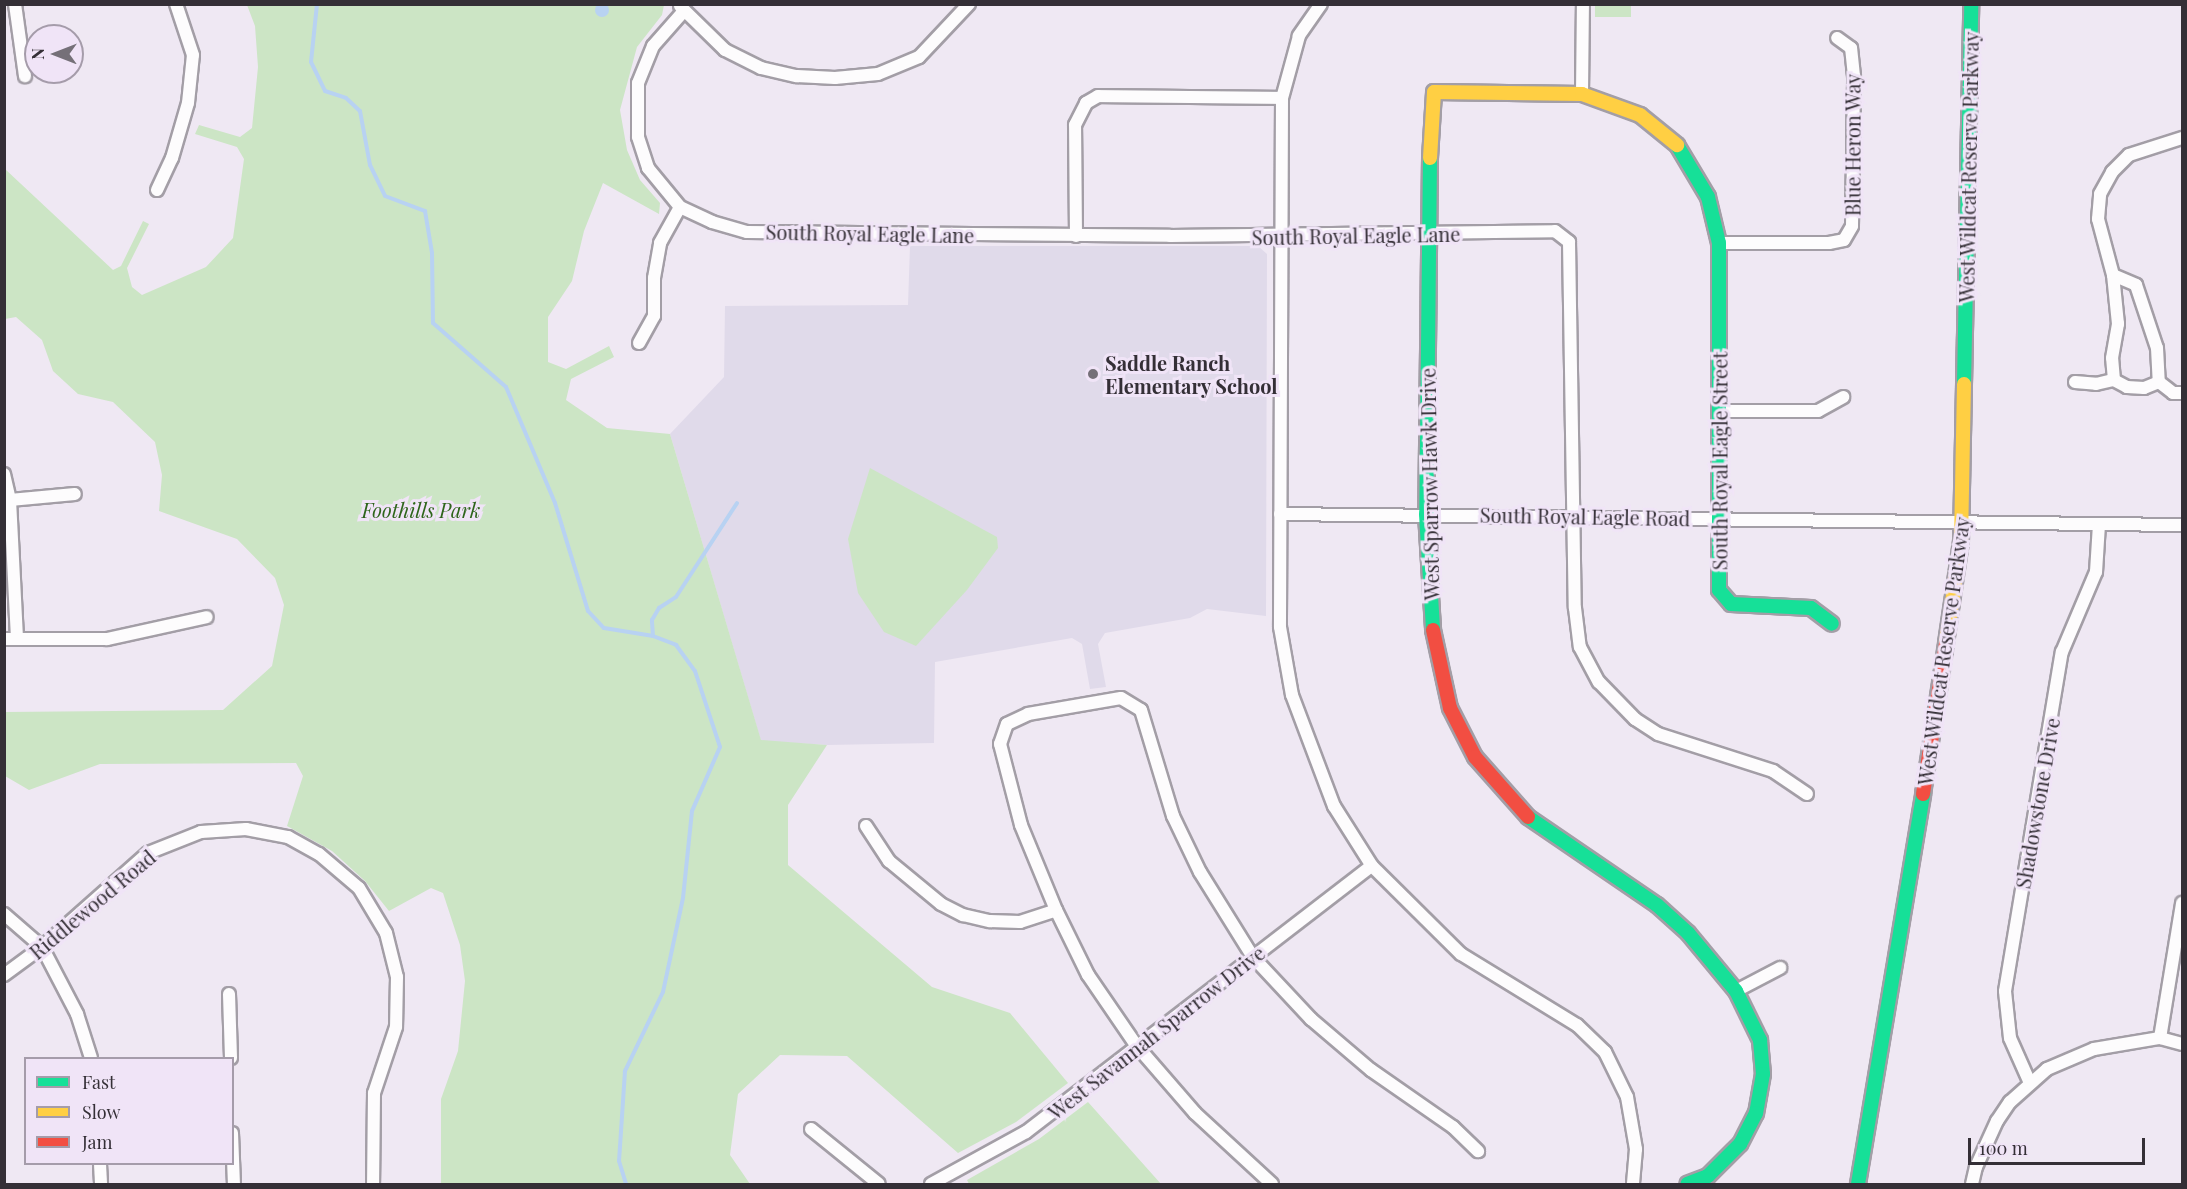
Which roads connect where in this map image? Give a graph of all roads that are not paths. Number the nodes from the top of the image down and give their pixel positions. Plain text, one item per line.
1 (15, 4) edge
2 (176, 4) edge
3 (969, 4) edge
4 (1321, 4) edge
5 (1583, 4) edge
6 (1971, 4) edge
7 (681, 8) edge
8 (1836, 38) dead end
9 (24, 69) edge
10 (1582, 94) junction
11 (1282, 98) junction
12 (2182, 138) edge
13 (157, 190) dead end
14 (680, 207) junction
15 (1430, 234) junction
16 (1281, 235) junction
17 (1076, 236) junction
18 (1719, 243) junction
19 (2113, 275) junction
20 (639, 343) dead end
21 (2114, 380) junction
22 (2075, 382) dead end
23 (2159, 382) junction
24 (2182, 393) edge
25 (1843, 396) dead end
26 (1718, 411) junction
27 (4, 474) edge
28 (75, 494) dead end
29 (10, 500) junction
30 (1280, 514) junction
31 (1426, 514) junction
32 (1574, 516) junction
33 (1718, 517) junction
34 (1963, 521) junction
35 (2099, 524) junction
36 (2182, 525) edge
37 (207, 617) dead end
38 (1832, 624) dead end
39 (11, 639) edge
40 (1807, 794) dead end
41 (866, 826) dead end
42 (1372, 866) junction
43 (2182, 903) edge
44 (1056, 910) junction
45 (4, 914) edge
46 (42, 947) junction
47 (1253, 957) junction
48 (1780, 968) dead end
49 (4, 975) edge
50 (1736, 991) junction
51 (229, 994) dead end
52 (2160, 1038) junction
53 (2182, 1044) edge
54 (1136, 1045) junction
55 (90, 1057) edge
56 (231, 1057) edge
57 (2030, 1083) junction
58 (811, 1129) dead end
59 (1478, 1151) dead end
60 (100, 1165) edge
61 (233, 1165) edge
62 (1710, 1180) edge
63 (101, 1185) edge
64 (234, 1185) edge
65 (373, 1185) edge
66 (879, 1185) edge
67 (931, 1185) edge
68 (1272, 1185) edge
69 (1633, 1185) edge
70 (1687, 1185) edge
71 (1858, 1185) edge
72 (1972, 1185) edge

1 - 9 street
2 - 13 street
3 - 7 street
4 - 11 street
5 - 10 street
6 - 34 street, West Wildcat Reserve Parkway
7 - 14 street
8 - 18 street, Blue Heron Way
10 - 15 street, West Sparrow Hawk Drive
10 - 18 street, South Royal Eagle Street
11 - 16 street
11 - 17 street
12 - 19 street
14 - 17 street, South Royal Eagle Lane
14 - 20 street
15 - 16 street, South Royal Eagle Lane
15 - 31 street, West Sparrow Hawk Drive
15 - 32 street, South Royal Eagle Lane
16 - 17 street, South Royal Eagle Lane
16 - 30 street
18 - 26 street, South Royal Eagle Street
19 - 21 street
19 - 23 street
21 - 22 street
21 - 23 street
23 - 24 street
25 - 26 street
26 - 33 street, South Royal Eagle Street
27 - 29 street
28 - 29 street
29 - 39 street
30 - 31 street, South Royal Eagle Road
30 - 42 street
31 - 32 street, South Royal Eagle Road
31 - 50 street, West Sparrow Hawk Drive
32 - 33 street, South Royal Eagle Road
32 - 40 street, South Royal Eagle Lane
33 - 34 street, South Royal Eagle Road
33 - 38 street, South Royal Eagle Street
34 - 35 street, South Royal Eagle Road
34 - 71 street, West Wildcat Reserve Parkway
35 - 36 street, South Royal Eagle Road
35 - 57 street, Shadowstone Drive
37 - 39 street
41 - 44 street
42 - 47 street, West Savannah Sparrow Drive
42 - 69 street
43 - 52 street
44 - 47 street
44 - 54 street
45 - 46 street
46 - 49 street, Riddlewood Road
46 - 55 street
46 - 65 street, Riddlewood Road
47 - 54 street, West Savannah Sparrow Drive
47 - 59 street
48 - 50 street
50 - 62 street, West Sparrow Hawk Drive
51 - 56 street
52 - 53 street
52 - 57 street
54 - 67 street, West Savannah Sparrow Drive
54 - 68 street
57 - 72 street
58 - 66 street
60 - 63 street
61 - 64 street
62 - 70 street, West Sparrow Hawk Drive

